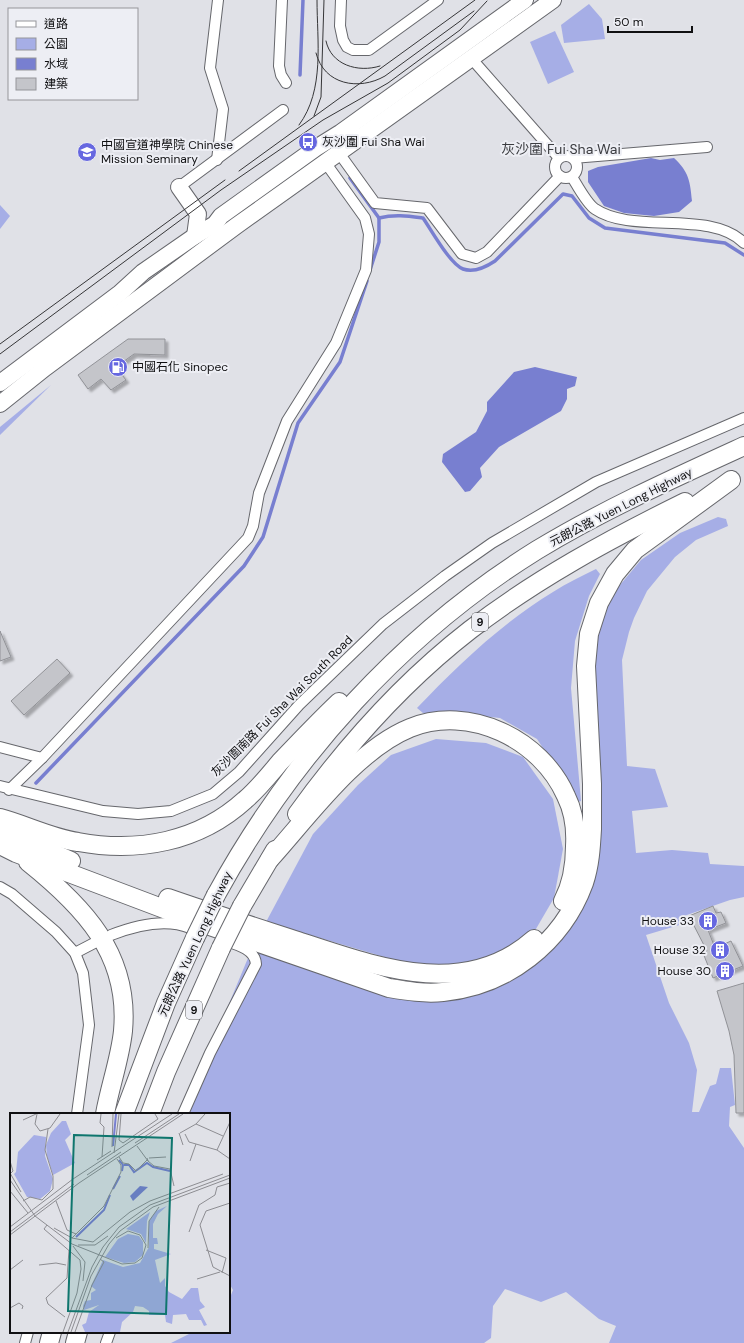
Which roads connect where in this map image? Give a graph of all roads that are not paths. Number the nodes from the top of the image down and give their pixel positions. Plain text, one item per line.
1 (218, 0) edge
2 (282, 0) edge
3 (341, 0) edge
4 (438, 0) edge
5 (525, 0) edge
6 (554, 0) edge
7 (472, 58) junction
8 (286, 83) dead end
9 (283, 110) dead end
10 (707, 147) dead end
11 (339, 153) junction
12 (559, 158) junction
13 (573, 158) junction
14 (217, 160) junction
15 (325, 162) junction
16 (560, 176) junction
17 (572, 177) junction
18 (179, 188) joint
19 (198, 214) junction
20 (221, 216) junction
21 (192, 238) junction
22 (744, 243) edge
23 (0, 383) edge
24 (0, 404) edge
25 (744, 418) edge
26 (744, 446) edge
27 (737, 477) edge
28 (403, 652) junction
29 (0, 747) edge
30 (42, 758) junction
31 (4, 788) edge
32 (0, 818) edge
33 (0, 827) edge
34 (0, 845) edge
35 (16, 853) junction
36 (270, 859) junction
37 (0, 887) edge
38 (110, 935) dead end
39 (98, 940) dead end
40 (75, 953) junction
41 (76, 1113) edge
42 (105, 1113) edge
43 (124, 1113) edge
44 (150, 1113) edge
45 (183, 1113) edge
46 (28, 1333) edge
47 (52, 1333) edge
48 (78, 1333) edge
49 (110, 1333) edge
50 (25, 1343) edge
51 (49, 1343) edge
52 (75, 1343) edge
53 (106, 1343) edge

1 - 14 street
2 - 8 street
3 - 4 street
5 - 20 main road
6 - 7 main road
7 - 11 main road
7 - 12 street
9 - 14 street
10 - 13 street
11 - 15 main road
11 - 16 street
12 - 13 street
12 - 16 street
13 - 17 street
14 - 18 street
15 - 24 main road
15 - 30 street
16 - 17 street
17 - 22 street
18 - 19 main road
19 - 20 main road
19 - 21 main road
20 - 21 main road
21 - 23 main road
25 - 31 street, 灰沙圍南路 Fui Sha Wai South Road
26 - 28 highway, 元朗公路 Yuen Long Highway / 9
27 - 35 highway
27 - 36 highway, 元朗公路 Yuen Long Highway / 9
28 - 32 highway
28 - 43 highway, 元朗公路 Yuen Long Highway / 9, bridge
29 - 30 street
30 - 31 street
33 - 36 highway
34 - 35 highway
35 - 42 highway
36 - 44 highway, 元朗公路 Yuen Long Highway / 9, bridge
37 - 40 street
38 - 45 street
39 - 40 street
40 - 41 street
46 - 50 street
47 - 51 highway
48 - 52 highway
49 - 53 street

